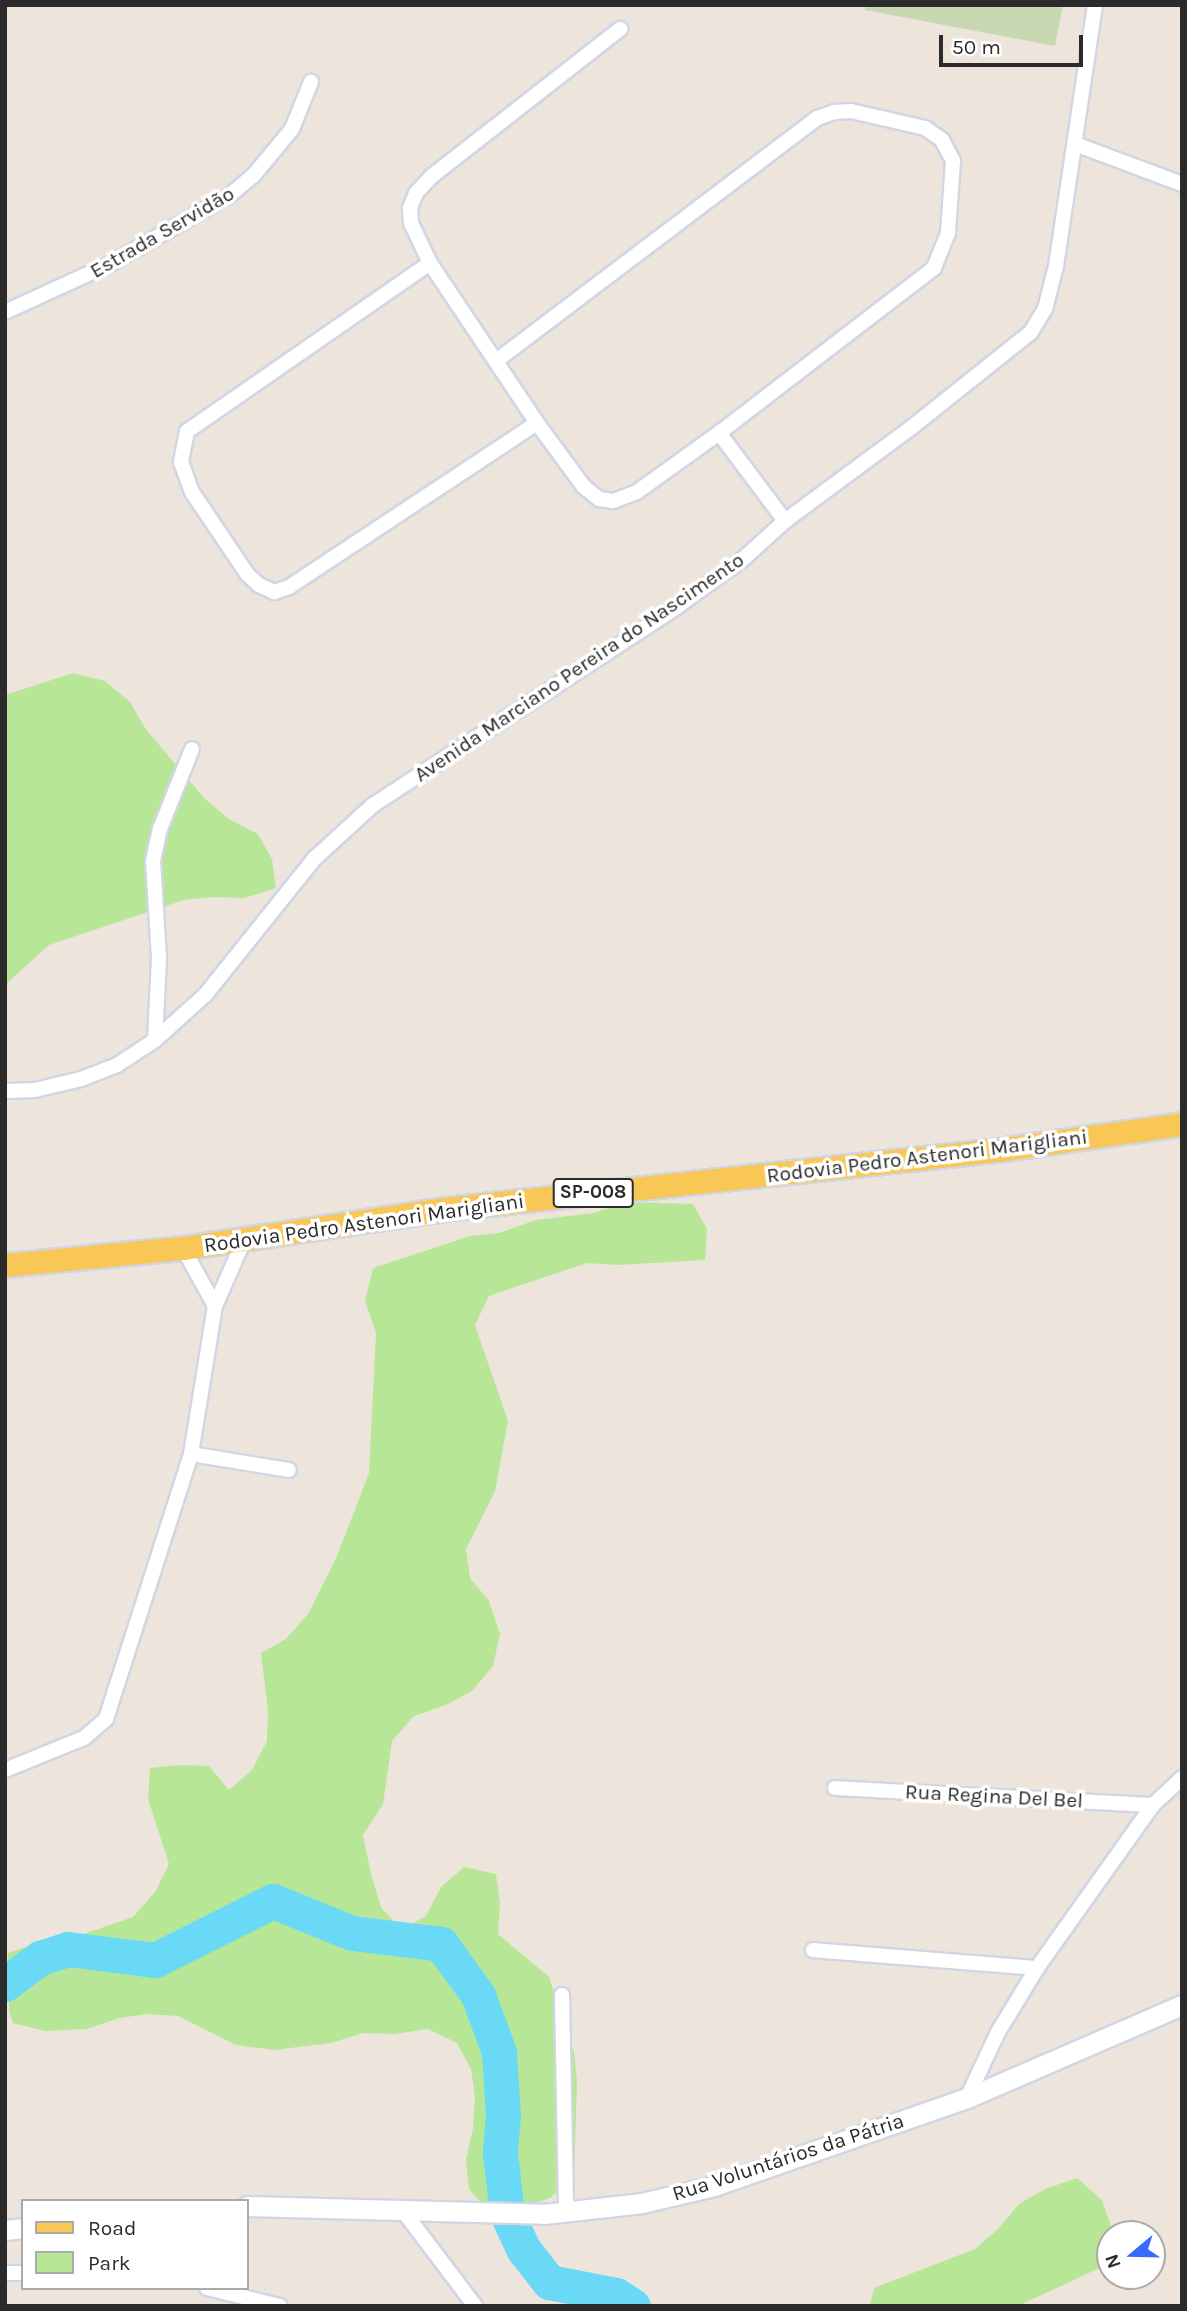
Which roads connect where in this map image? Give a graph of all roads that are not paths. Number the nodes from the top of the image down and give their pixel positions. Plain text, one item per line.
1 (1095, 5) edge
2 (620, 29) dead end
3 (311, 82) dead end
4 (1075, 144) junction
5 (1182, 184) edge
6 (430, 263) junction
7 (5, 312) edge
8 (496, 361) junction
9 (537, 423) junction
10 (719, 433) junction
11 (785, 520) junction
12 (192, 748) dead end
13 (155, 1040) junction
14 (5, 1091) edge
15 (1182, 1124) edge
16 (244, 1240) junction
17 (183, 1248) junction
18 (5, 1265) edge
19 (215, 1306) junction
20 (191, 1454) junction
21 (289, 1470) dead end
22 (5, 1770) edge
23 (1182, 1778) edge
24 (835, 1788) dead end
25 (1153, 1805) junction
26 (813, 1950) dead end
27 (1037, 1968) junction
28 (562, 1995) dead end
29 (1182, 2005) edge
30 (967, 2098) junction
31 (248, 2206) edge
32 (401, 2208) junction
33 (566, 2213) junction
34 (215, 2290) edge
35 (280, 2306) edge
36 (475, 2306) edge

1 - 4 street, Avenida Marciano Pereira do Nascimento
2 - 6 street
3 - 7 street, Estrada Servidão
4 - 5 street
4 - 11 street, Avenida Marciano Pereira do Nascimento
6 - 8 street
6 - 9 street
8 - 9 street
8 - 10 street
9 - 10 street
10 - 11 street
11 - 13 street, Avenida Marciano Pereira do Nascimento
12 - 13 street
13 - 14 street, Avenida Marciano Pereira do Nascimento
15 - 16 main road, Rodovia Pedro Astenori Marigliani / SP-008
16 - 17 main road, Rodovia Pedro Astenori Marigliani / SP-008
16 - 19 street
17 - 18 main road, Rodovia Pedro Astenori Marigliani / SP-008
17 - 19 street
19 - 20 street
20 - 21 street
20 - 22 street
23 - 25 street
24 - 25 street, Rua Regina Del Bel
25 - 27 street
26 - 27 street
27 - 30 street
28 - 33 street
29 - 30 street, Rua Voluntários da Pátria
30 - 33 street, Rua Voluntários da Pátria
31 - 32 street, Rua Voluntários da Pátria
32 - 33 street, Rua Voluntários da Pátria
32 - 36 street
34 - 35 street

